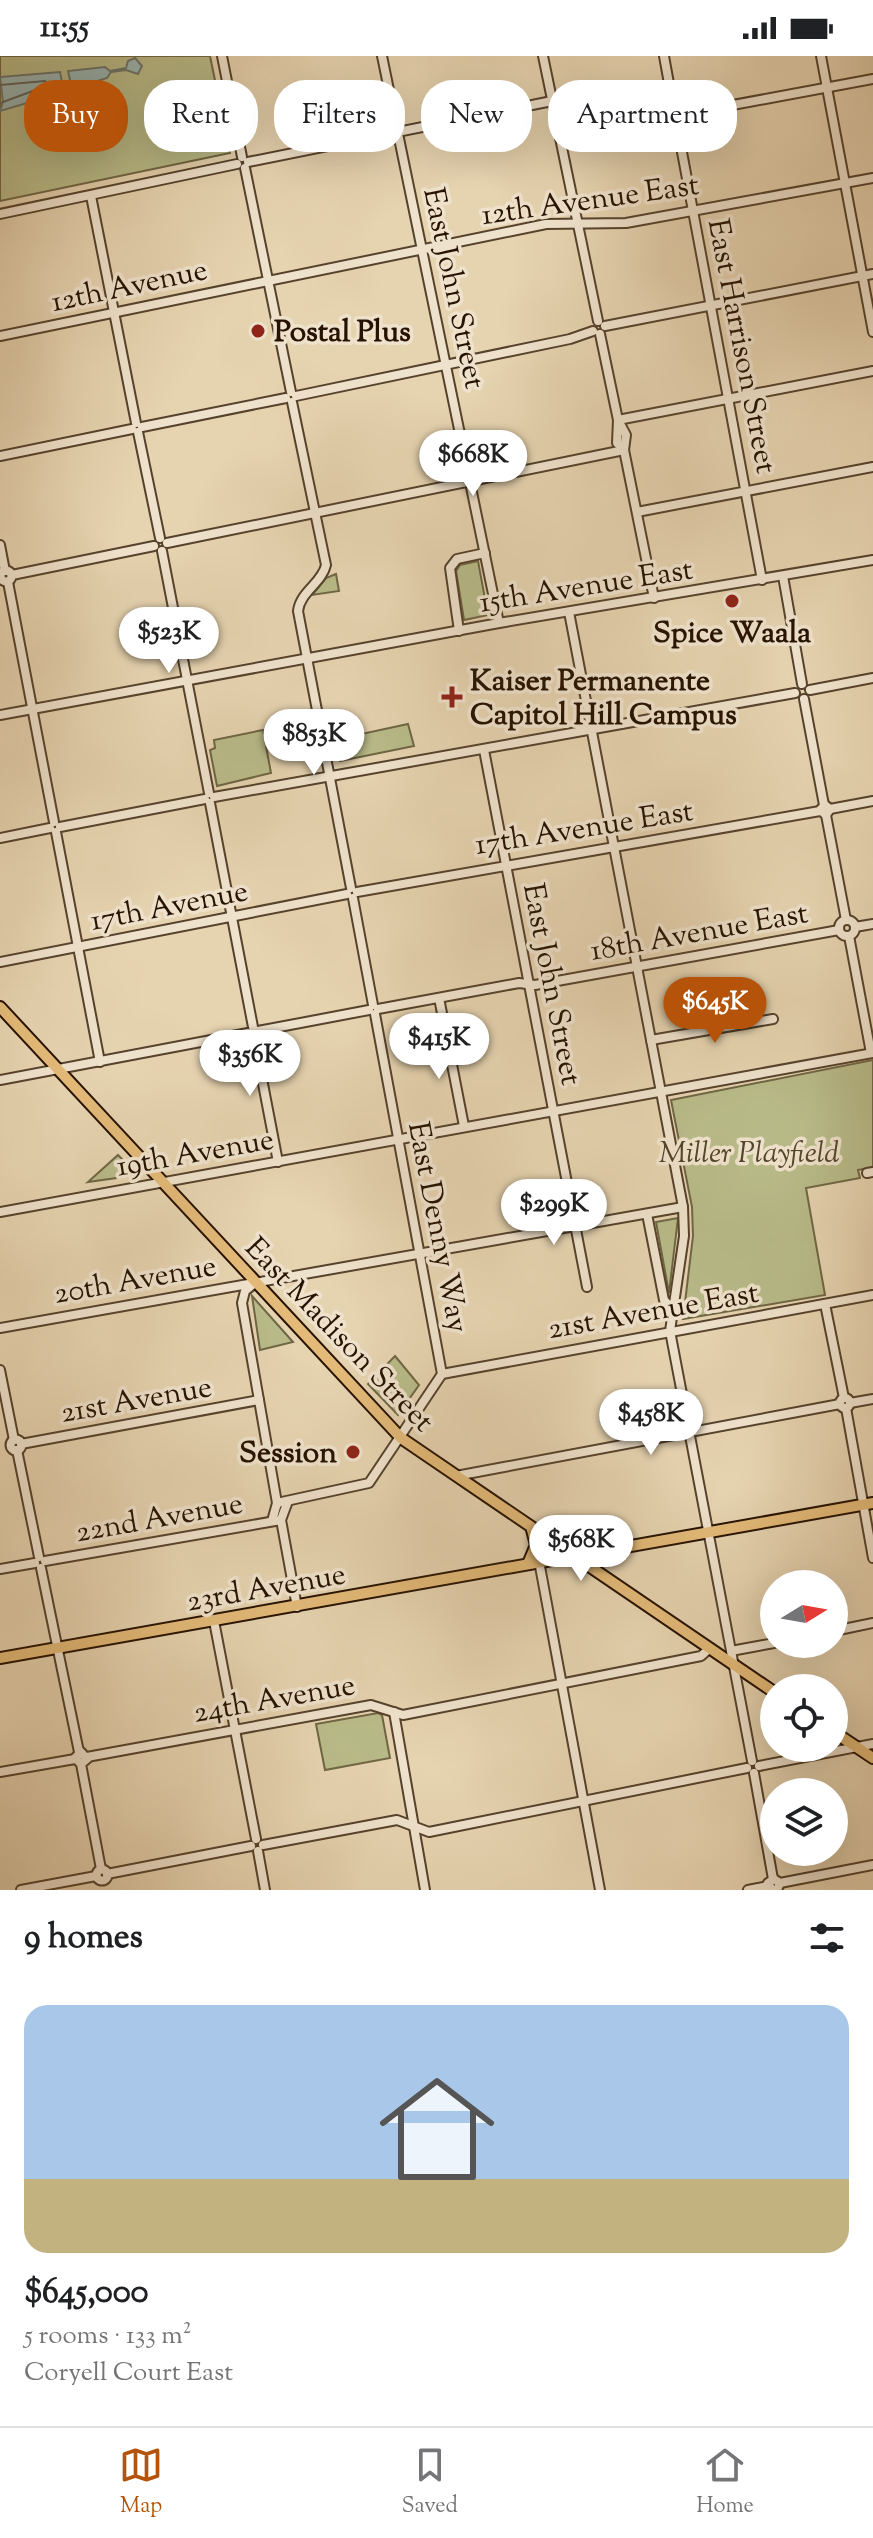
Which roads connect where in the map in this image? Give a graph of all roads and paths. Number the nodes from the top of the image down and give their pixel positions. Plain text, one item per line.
1 (222, 56) edge
2 (382, 56) edge
3 (543, 56) edge
4 (664, 56) edge
5 (821, 56) edge
6 (873, 79) edge
7 (387, 80) edge
8 (668, 80) edge
9 (548, 81) edge
10 (827, 87) junction
11 (548, 102) edge
12 (737, 104) edge
13 (405, 131) edge
14 (298, 152) edge
15 (402, 152) edge
16 (563, 152) edge
17 (682, 152) edge
18 (243, 163) junction
19 (873, 178) edge
20 (846, 183) junction
21 (91, 196) junction
22 (693, 211) junction
23 (0, 214) edge
24 (578, 224) junction
25 (422, 249) junction
26 (873, 274) edge
27 (862, 276) junction
28 (268, 281) junction
29 (711, 304) junction
30 (114, 313) junction
31 (599, 328) junction
32 (873, 332) edge
33 (0, 336) edge
34 (446, 365) junction
35 (873, 371) edge
36 (291, 397) junction
37 (728, 398) junction
38 (618, 420) junction
39 (137, 428) junction
40 (624, 450) junction
41 (0, 456) edge
42 (873, 467) edge
43 (470, 482) junction
44 (746, 492) junction
45 (637, 512) junction
46 (315, 513) junction
47 (161, 544) junction
48 (0, 545) edge
49 (485, 553) junction
50 (873, 560) edge
51 (5, 576) edge
52 (783, 576) junction
53 (762, 580) junction
54 (654, 598) junction
55 (569, 612) junction
56 (499, 623) junction
57 (459, 631) junction
58 (307, 659) junction
59 (873, 678) edge
60 (187, 680) junction
61 (802, 684) junction
62 (810, 690) junction
63 (795, 693) junction
64 (804, 699) junction
65 (31, 708) junction
66 (0, 715) edge
67 (592, 730) junction
68 (484, 750) junction
69 (330, 776) junction
70 (209, 798) junction
71 (873, 801) edge
72 (825, 810) junction
73 (55, 827) junction
74 (0, 838) edge
75 (615, 849) junction
76 (506, 867) junction
77 (352, 893) junction
78 (232, 917) junction
79 (846, 920) junction
80 (873, 924) edge
81 (855, 927) junction
82 (839, 930) junction
83 (849, 936) junction
84 (78, 947) junction
85 (0, 962) edge
86 (637, 966) junction
87 (528, 984) junction
88 (439, 998) junction
89 (0, 1007) edge
90 (374, 1009) junction
91 (773, 1019) dead end
92 (253, 1032) junction
93 (651, 1040) junction
94 (872, 1053) edge
95 (100, 1062) junction
96 (57, 1069) junction
97 (0, 1080) edge
98 (660, 1092) junction
99 (552, 1110) junction
100 (464, 1126) junction
101 (397, 1138) junction
102 (278, 1162) junction
103 (164, 1183) junction
104 (683, 1207) junction
105 (0, 1212) edge
106 (647, 1214) junction
107 (575, 1227) junction
108 (420, 1255) junction
109 (255, 1282) junction
110 (241, 1285) junction
111 (587, 1287) dead end
112 (218, 1289) junction
113 (873, 1295) edge
114 (236, 1297) junction
115 (825, 1304) junction
116 (673, 1310) junction
117 (243, 1315) junction
118 (0, 1328) edge
119 (670, 1331) junction
120 (0, 1370) edge
121 (442, 1374) junction
122 (873, 1399) edge
123 (259, 1400) junction
124 (845, 1403) junction
125 (690, 1433) junction
126 (401, 1438) junction
127 (16, 1445) junction
128 (0, 1449) edge
129 (455, 1476) junction
130 (288, 1501) junction
131 (277, 1503) junction
132 (868, 1503) edge
133 (276, 1521) junction
134 (532, 1530) junction
135 (709, 1532) junction
136 (572, 1556) junction
137 (873, 1558) edge
138 (40, 1562) junction
139 (533, 1562) junction
140 (0, 1569) edge
141 (297, 1607) junction
142 (214, 1621) junction
143 (873, 1623) edge
144 (848, 1628) edge
145 (760, 1646) edge
146 (57, 1648) junction
147 (709, 1649) junction
148 (731, 1651) junction
149 (0, 1658) edge
150 (734, 1666) junction
151 (760, 1683) edge
152 (562, 1684) junction
153 (394, 1712) junction
154 (235, 1729) junction
155 (848, 1741) edge
156 (873, 1744) edge
157 (857, 1747) junction
158 (80, 1758) junction
159 (873, 1758) edge
160 (753, 1767) junction
161 (0, 1772) edge
162 (584, 1802) junction
163 (414, 1826) junction
164 (257, 1845) junction
165 (873, 1865) edge
166 (102, 1878) edge
167 (774, 1886) edge
168 (21, 1890) edge
169 (265, 1890) edge
170 (425, 1890) edge
171 (600, 1890) edge
172 (748, 1890) edge

1 - 18 street, East Denny Way
2 - 7 street, East John Street
3 - 9 street
4 - 8 street, East Harrison Street
5 - 10 street
6 - 10 street
10 - 12 street
10 - 20 street
11 - 13 street
14 - 18 street
15 - 25 street, East John Street
16 - 24 street
17 - 22 street, East Harrison Street
18 - 21 street
18 - 28 street, East Denny Way
19 - 20 street, 12th Avenue East
20 - 22 street, 12th Avenue East
20 - 27 street
21 - 23 street
21 - 30 street
22 - 24 street, 12th Avenue East
22 - 29 street, East Harrison Street
24 - 25 street, 12th Avenue East
24 - 31 street
25 - 28 street, 12th Avenue East
25 - 34 street, East John Street
26 - 27 street
27 - 29 street
27 - 32 street
28 - 30 street, 12th Avenue
28 - 36 street, East Denny Way
29 - 31 street
29 - 37 street, East Harrison Street
30 - 33 street, 12th Avenue
30 - 39 street
31 - 34 street
31 - 38 street
34 - 36 street
34 - 43 street, East John Street
35 - 37 street
36 - 39 street
36 - 46 street, East Denny Way
37 - 38 street
37 - 44 street, East Harrison Street
38 - 40 street
39 - 41 street
39 - 47 street
40 - 43 street
40 - 45 street
42 - 44 street
43 - 46 street
43 - 49 street, East John Street
44 - 45 street
44 - 53 street, East Harrison Street
45 - 54 street
46 - 47 street
46 - 58 street, East Denny Way
47 - 51 street
47 - 60 street
48 - 51 street
49 - 56 street, East John Street
49 - 57 street
50 - 52 street, 15th Avenue East
51 - 65 street
52 - 53 street, 15th Avenue East
52 - 61 street
53 - 54 street, 15th Avenue East
54 - 55 street, 15th Avenue East
55 - 56 street, 15th Avenue East
55 - 67 street
56 - 57 street, 15th Avenue East
57 - 58 street, 15th Avenue East
58 - 60 street, 15th Avenue East
58 - 69 street, East Denny Way
59 - 62 street
60 - 65 street, 15th Avenue East
60 - 70 street
61 - 62 street
61 - 63 street
62 - 64 street
63 - 64 street
63 - 67 street
64 - 72 street
65 - 66 street, 15th Avenue East
65 - 73 street
67 - 68 street
67 - 75 street
68 - 69 street
68 - 76 street, East John Street
69 - 70 street
69 - 77 street, East Denny Way
70 - 73 street
70 - 78 street
71 - 72 street, 17th Avenue East
72 - 75 street, 17th Avenue East
72 - 79 street
73 - 74 street
73 - 84 street
75 - 76 street, 17th Avenue East
75 - 86 street
76 - 77 street, 17th Avenue East
76 - 87 street, East John Street
77 - 78 street, 17th Avenue
77 - 90 street, East Denny Way
78 - 84 street, 17th Avenue
78 - 92 street
79 - 81 street
79 - 82 street
80 - 81 street, 18th Avenue East
81 - 83 street
82 - 83 street
82 - 86 street, 18th Avenue East
83 - 94 street
84 - 85 street, 17th Avenue
84 - 95 street
86 - 87 street, 18th Avenue East
86 - 93 street
87 - 88 street, 18th Avenue East
87 - 99 street, East John Street
88 - 90 street, 18th Avenue East
88 - 100 street
89 - 96 main road, East Madison Street
90 - 92 street, 18th Avenue East
90 - 101 street, East Denny Way
91 - 93 street
92 - 95 street, 18th Avenue East
92 - 102 street
93 - 98 street
94 - 98 street, 19th Avenue
95 - 96 street, 18th Avenue East
96 - 97 street, 18th Avenue East
96 - 103 main road, East Madison Street
98 - 99 street, 19th Avenue
98 - 104 street
99 - 100 street, 19th Avenue
99 - 107 street, East John Street
100 - 101 street, 19th Avenue
101 - 102 street, 19th Avenue
101 - 108 street, East Denny Way
102 - 103 street, 19th Avenue
103 - 105 street, 19th Avenue
103 - 109 main road, East Madison Street
104 - 106 street, 20th Avenue
104 - 116 street
106 - 107 street, 20th Avenue
106 - 116 street
107 - 108 street, 20th Avenue
107 - 111 street, East John Street
108 - 109 street, 20th Avenue
108 - 121 street, East Denny Way
109 - 110 street, 20th Avenue
109 - 117 street
109 - 126 main road, East Madison Street
110 - 112 street, 20th Avenue
110 - 114 street
112 - 114 street
112 - 118 street, 20th Avenue
113 - 115 street, 21st Avenue East
114 - 117 street
115 - 119 street, 21st Avenue East
115 - 124 street
116 - 119 street
117 - 123 street
119 - 121 street, 21st Avenue East
119 - 125 street
120 - 127 street
121 - 126 street, East Denny Way
122 - 124 street
123 - 127 street, 21st Avenue
123 - 131 street
124 - 125 street
124 - 132 street
125 - 129 street
125 - 135 street
126 - 129 main road, East Madison Street
126 - 130 street, 22nd Avenue
127 - 128 street, 21st Avenue
127 - 138 street
129 - 134 main road, East Madison Street
130 - 131 street, 22nd Avenue
130 - 133 street
131 - 133 street
132 - 135 main road, 23rd Avenue
132 - 137 street
133 - 138 street, 22nd Avenue
133 - 141 street
134 - 136 main road, East Madison Street
134 - 139 main road
135 - 136 main road, 23rd Avenue
135 - 148 street
136 - 139 main road, 23rd Avenue
136 - 147 main road, East Madison Street
138 - 140 street, 22nd Avenue
138 - 146 street
139 - 141 main road, 23rd Avenue
139 - 152 street
141 - 142 main road, 23rd Avenue
142 - 146 main road, 23rd Avenue
142 - 154 street
143 - 144 street
145 - 148 street
146 - 149 main road, 23rd Avenue
146 - 158 street
147 - 150 main road, East Madison Street
147 - 152 street, 24th Avenue
148 - 150 street
150 - 151 main road, East Madison Street
150 - 160 street
152 - 153 street, 24th Avenue
152 - 162 street
153 - 154 street, 24th Avenue
153 - 163 street
154 - 158 street, 24th Avenue
154 - 164 street
155 - 157 main road
156 - 157 street
157 - 159 main road
157 - 160 street
158 - 161 street, 24th Avenue
158 - 166 street
160 - 162 street
160 - 167 street
162 - 163 street
162 - 171 street
163 - 164 street
163 - 170 street
164 - 166 street
164 - 169 street
165 - 167 street
166 - 168 street
167 - 172 street

